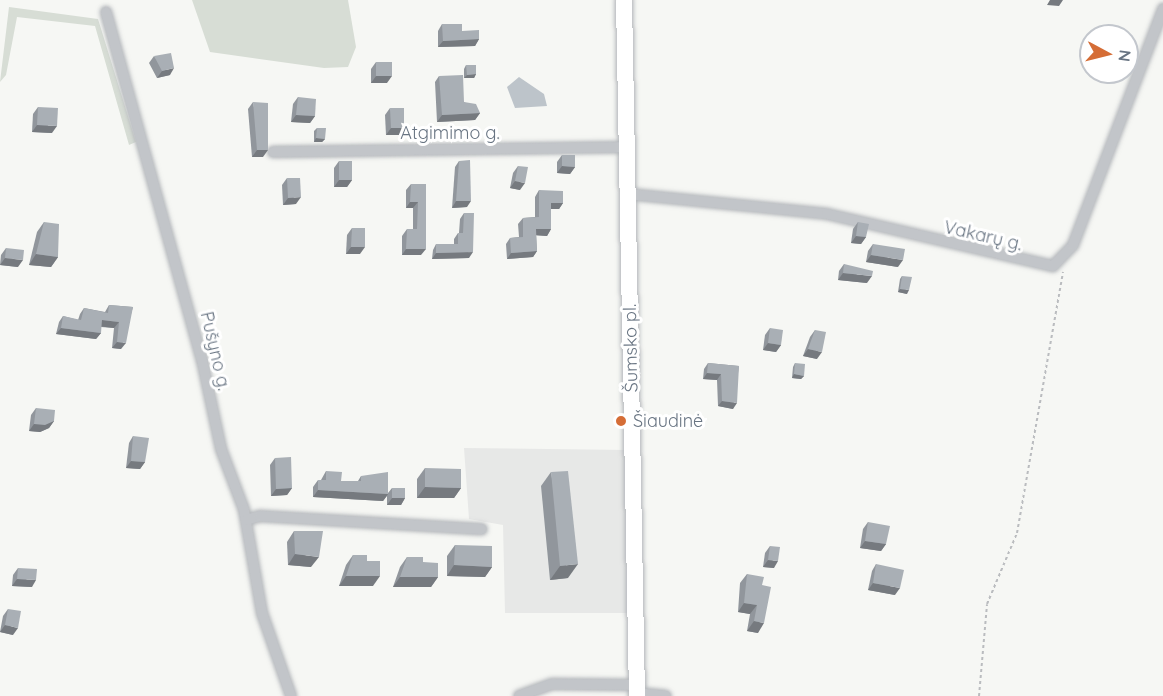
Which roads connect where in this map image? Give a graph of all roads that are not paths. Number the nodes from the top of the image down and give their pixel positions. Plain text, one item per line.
1 (624, 0) edge
2 (1163, 9) edge
3 (106, 12) dead end
4 (627, 147) junction
5 (273, 152) dead end
6 (628, 194) junction
7 (246, 520) junction
8 (482, 530) dead end
9 (637, 691) edge
10 (291, 696) edge
11 (519, 696) edge
12 (666, 696) edge

1 - 4 main road, Šumsko pl.
2 - 6 street, Vakarų g.
3 - 7 street, Pušyno g.
4 - 5 street, Atgimimo g.
4 - 6 main road, Šumsko pl.
6 - 9 main road, Šumsko pl.
7 - 8 street
7 - 10 street, Pušyno g.
9 - 11 street
9 - 12 street

